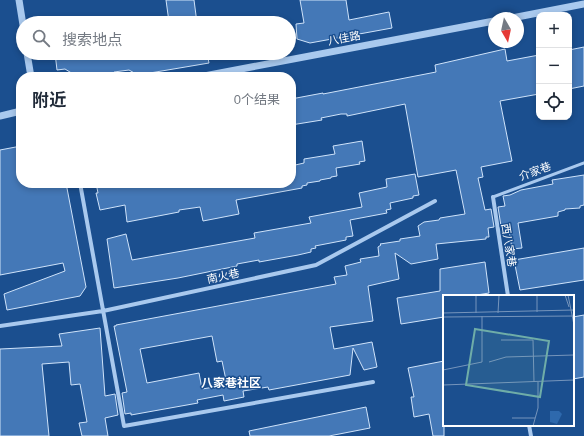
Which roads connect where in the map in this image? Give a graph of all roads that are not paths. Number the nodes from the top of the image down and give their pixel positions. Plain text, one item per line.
1 (19, 0) edge
2 (584, 4) edge
3 (22, 16) edge
4 (524, 16) edge
5 (488, 22) edge
6 (296, 59) edge
7 (28, 60) edge
8 (289, 60) edge
9 (29, 72) edge
10 (225, 72) edge
11 (16, 112) edge
12 (0, 116) edge
13 (584, 163) edge
14 (81, 188) edge
15 (493, 197) joint
16 (435, 201) dead end
17 (508, 295) edge
18 (103, 311) junction
19 (0, 326) edge
20 (373, 382) dead end
21 (529, 426) edge
22 (531, 436) edge

1 - 3 street
2 - 4 street
5 - 6 street, 八佳路
7 - 9 street
8 - 10 street, 八佳路
11 - 12 street
13 - 15 lane, 介家巷
14 - 18 street
15 - 17 street, 西八家巷
16 - 18 street, 南火巷
18 - 19 street, 南火巷
18 - 20 street
21 - 22 street

